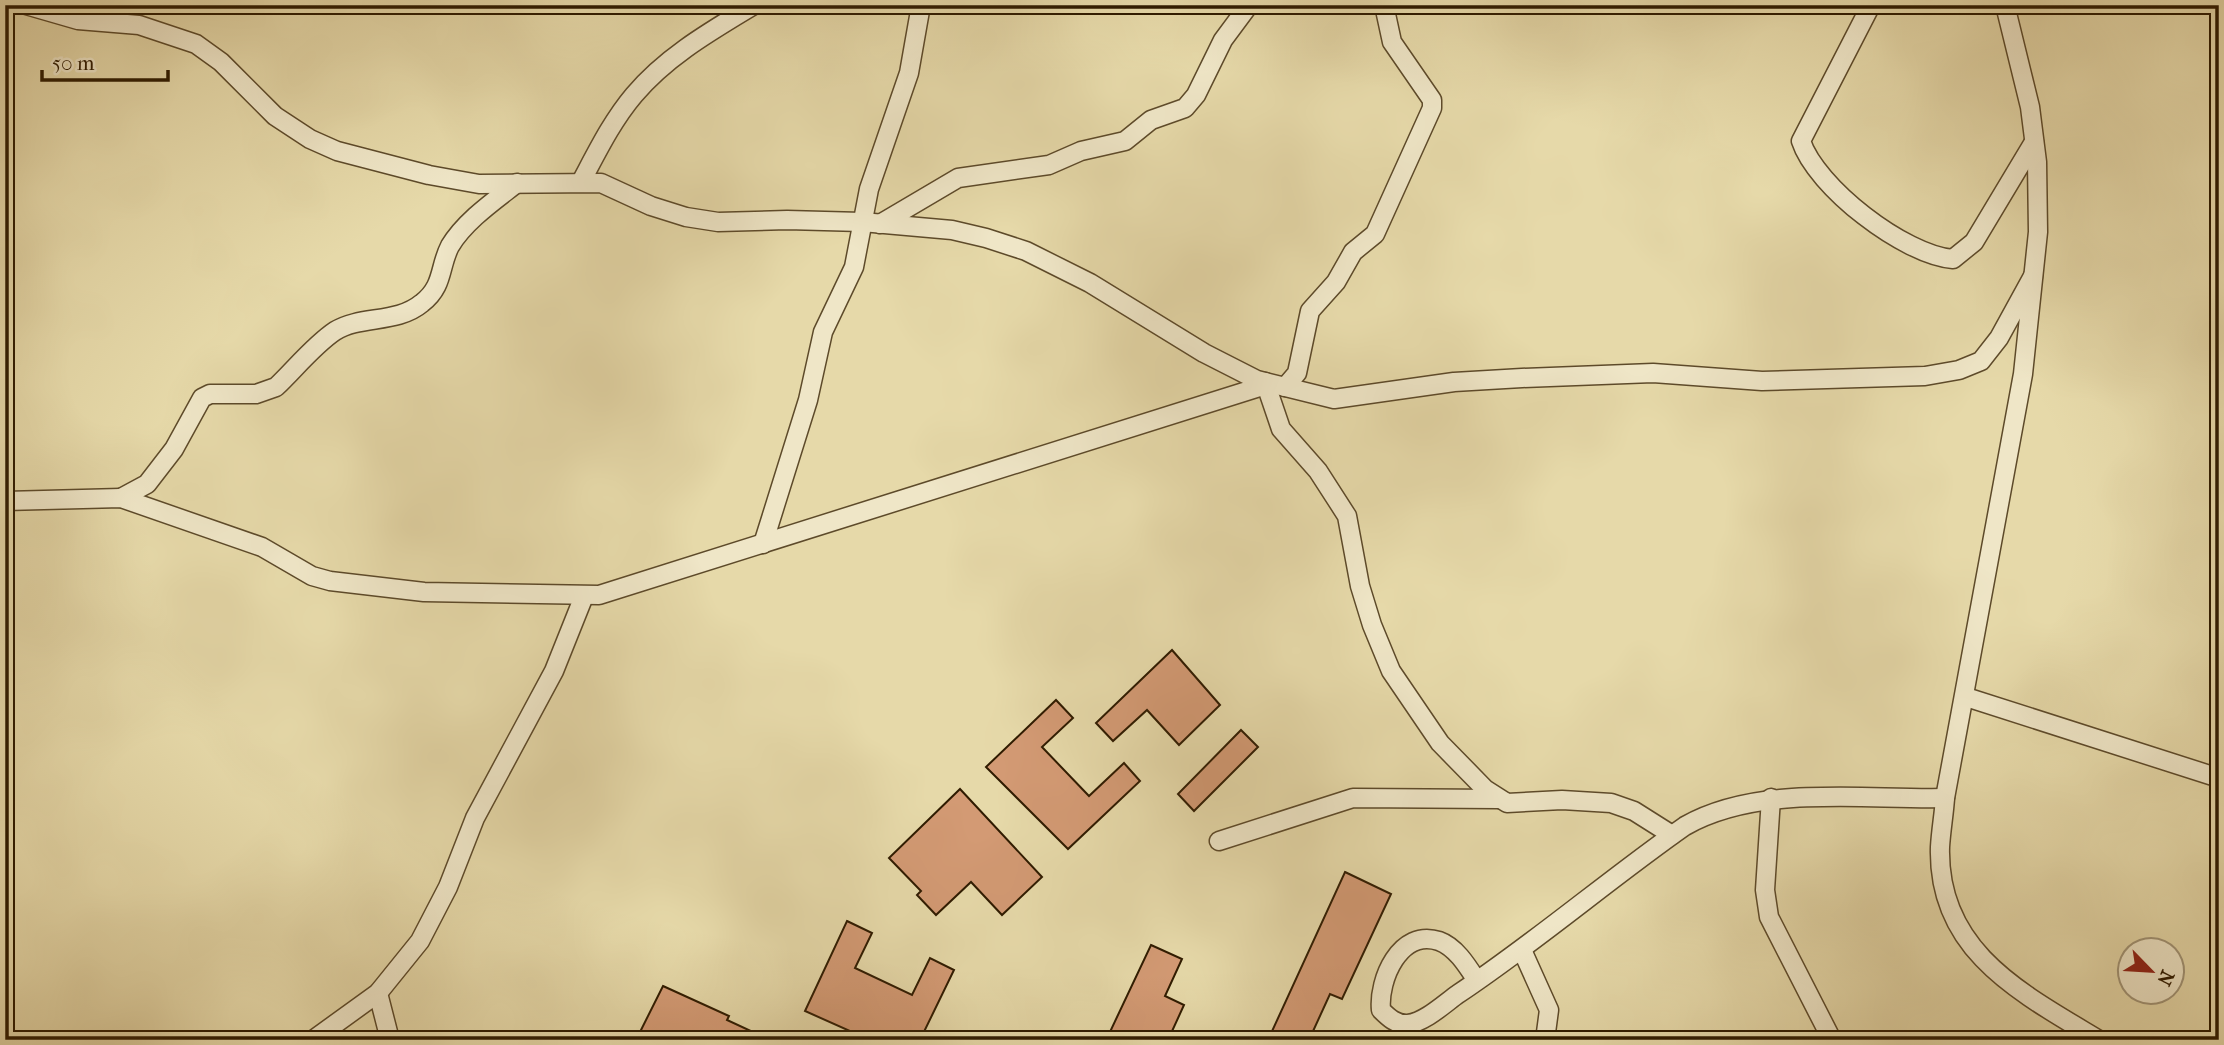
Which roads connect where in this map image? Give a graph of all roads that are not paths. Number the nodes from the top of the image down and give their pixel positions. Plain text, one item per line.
1 (26, 5) edge
2 (754, 5) edge
3 (921, 5) edge
4 (1249, 5) edge
5 (1384, 5) edge
6 (1871, 5) edge
7 (2005, 5) edge
8 (2034, 142) junction
9 (581, 181) junction
10 (517, 183) junction
11 (871, 223) junction
12 (2033, 276) junction
13 (1265, 383) junction
14 (1285, 387) junction
15 (121, 498) junction
16 (5, 501) edge
17 (763, 544) junction
18 (584, 596) junction
19 (1966, 697) junction
20 (2219, 778) edge
21 (1771, 798) junction
22 (1945, 798) junction
23 (1499, 799) junction
24 (1672, 835) junction
25 (1219, 841) dead end
26 (1522, 950) junction
27 (1478, 981) junction
28 (378, 993) junction
29 (313, 1040) edge
30 (386, 1040) edge
31 (1545, 1040) edge
32 (1832, 1040) edge
33 (2099, 1040) edge

1 - 10 street
2 - 9 street
3 - 11 street
4 - 11 street
5 - 14 street
6 - 8 street
7 - 8 street
8 - 12 street
9 - 10 street
9 - 11 street
10 - 15 street
11 - 13 street
11 - 17 street
12 - 14 street
12 - 19 street
13 - 14 street
13 - 17 street
13 - 23 street
15 - 16 street
15 - 18 street
17 - 18 street
18 - 28 street
19 - 20 street
19 - 22 street
21 - 22 street
21 - 24 street
21 - 32 street
22 - 33 street
23 - 24 street
23 - 25 street
24 - 26 street
26 - 27 street
26 - 31 street
27 - 27 street
28 - 29 street
28 - 30 street

